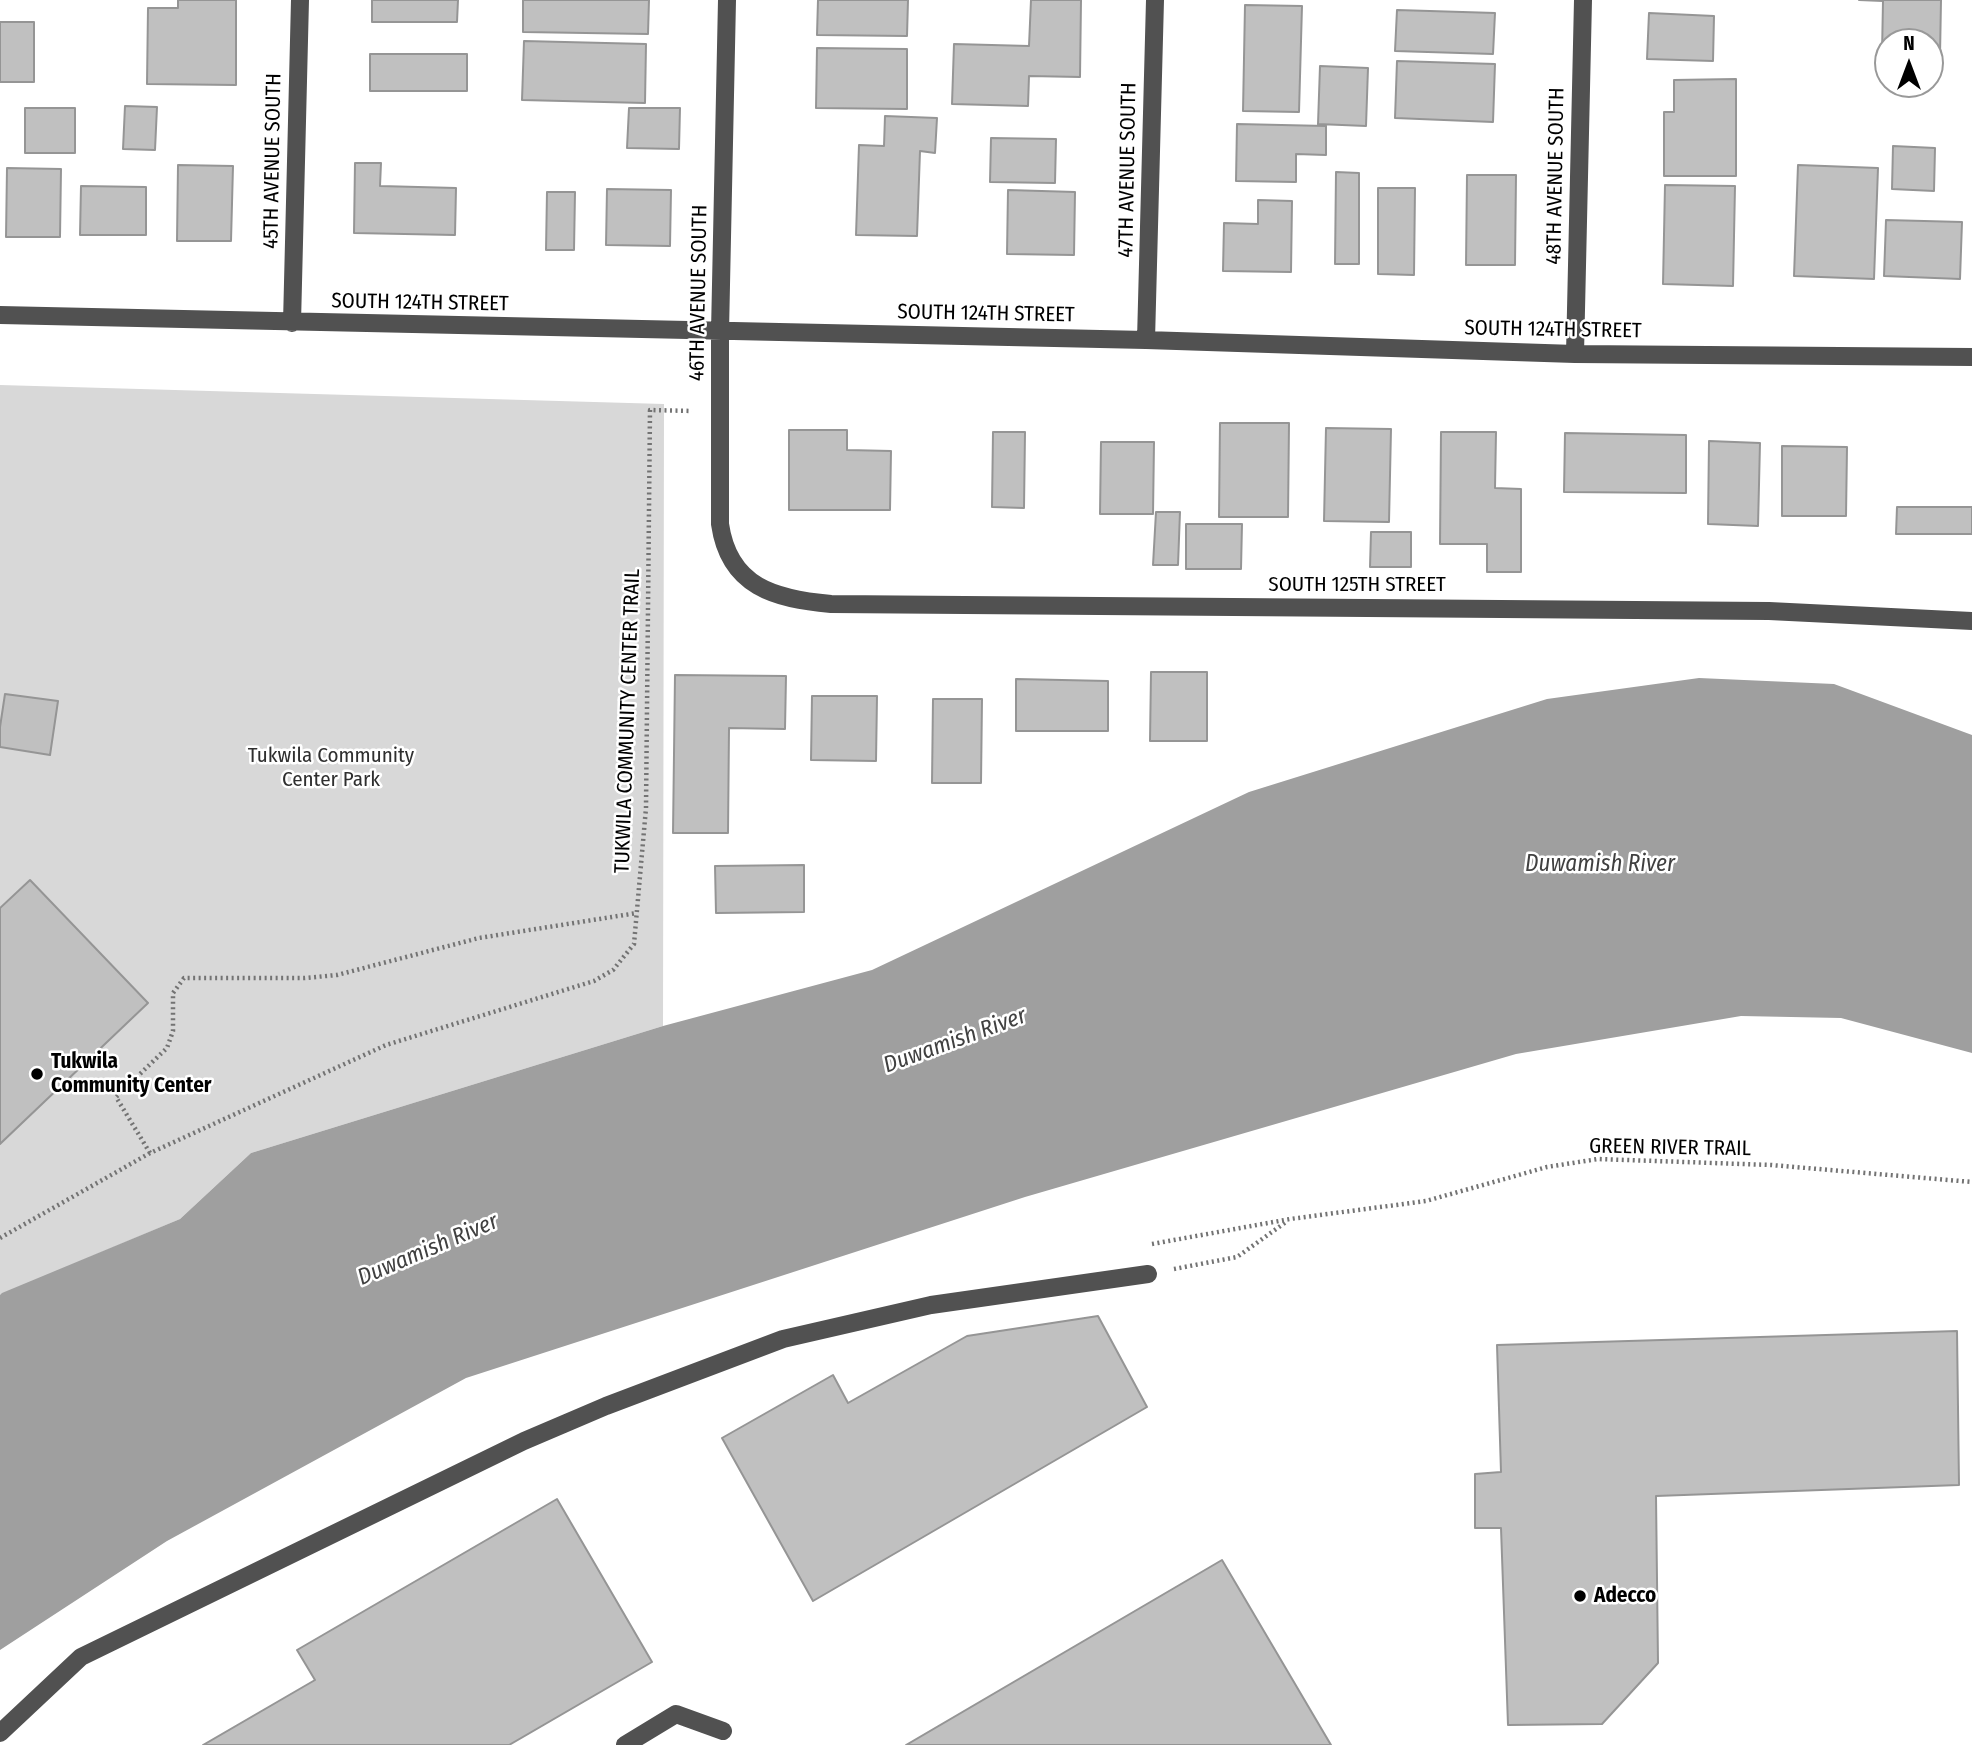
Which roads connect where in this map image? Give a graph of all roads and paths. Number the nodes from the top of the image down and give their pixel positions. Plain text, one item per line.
1 (300, 0) edge
2 (727, 0) edge
3 (1155, 0) edge
4 (1583, 0) edge
5 (0, 316) edge
6 (292, 323) junction
7 (720, 332) junction
8 (1146, 340) junction
9 (1575, 354) junction
10 (1972, 358) edge
11 (720, 411) junction
12 (746, 579) joint
13 (1972, 621) edge
14 (637, 913) junction
15 (150, 1153) junction
16 (1972, 1182) edge
17 (0, 1238) edge
18 (1148, 1274) joint
19 (723, 1731) dead end
20 (0, 1733) edge
21 (625, 1745) edge

1 - 6 street, 45TH AVENUE SOUTH
2 - 7 street, 46TH AVENUE SOUTH
3 - 8 street, 47TH AVENUE SOUTH
4 - 9 street, 48TH AVENUE SOUTH
5 - 6 street, SOUTH 124TH STREET
6 - 7 street, SOUTH 124TH STREET
7 - 8 street, SOUTH 124TH STREET
7 - 11 street, 46TH AVENUE SOUTH
8 - 9 street, SOUTH 124TH STREET
9 - 10 street, SOUTH 124TH STREET
11 - 12 street, 46TH AVENUE SOUTH
11 - 14 path, TUKWILA COMMUNITY CENTER TRAIL
12 - 13 street, SOUTH 125TH STREET
14 - 15 path, TUKWILA COMMUNITY CENTER TRAIL
14 - 15 path
15 - 17 path, TUKWILA COMMUNITY CENTER TRAIL
16 - 18 path, GREEN RIVER TRAIL
18 - 20 street
19 - 21 street

